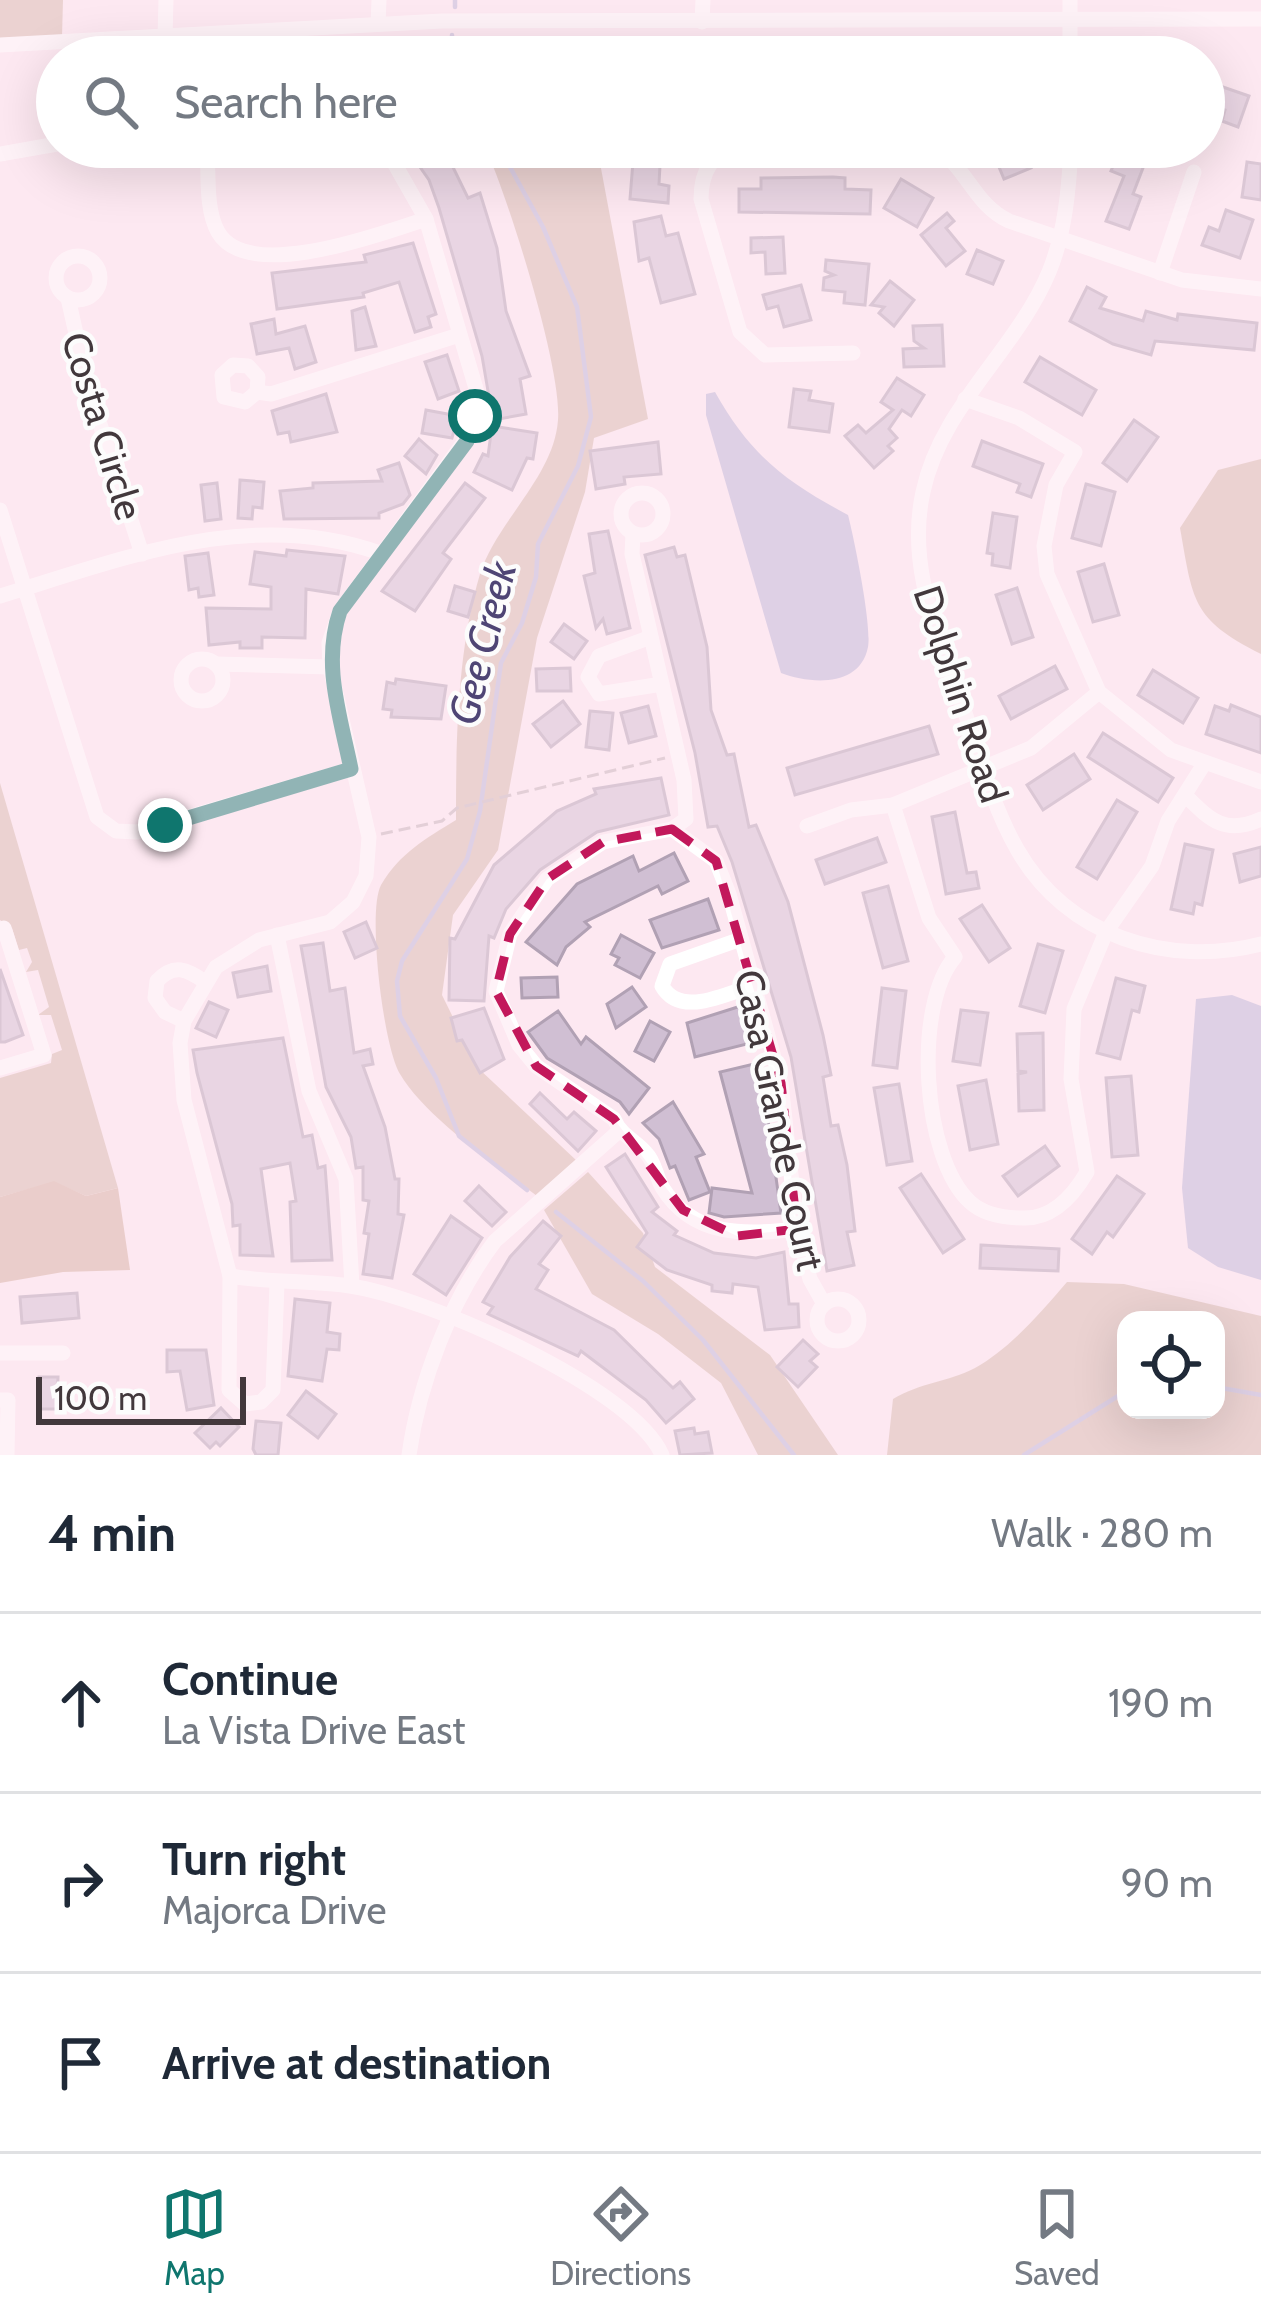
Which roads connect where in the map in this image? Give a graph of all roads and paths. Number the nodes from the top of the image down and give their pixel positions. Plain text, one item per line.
1 (166, 0) edge
2 (379, 0) edge
3 (703, 0) edge
4 (1070, 0) edge
5 (1261, 20) edge
6 (1070, 21) junction
7 (702, 22) junction
8 (378, 23) junction
9 (165, 36) edge
10 (180, 36) edge
11 (1070, 36) edge
12 (36, 44) edge
13 (0, 46) edge
14 (36, 148) edge
15 (0, 154) edge
16 (209, 168) edge
17 (401, 168) edge
18 (707, 168) edge
19 (959, 168) edge
20 (1068, 168) edge
21 (1194, 172) dead end
22 (426, 219) junction
23 (1060, 237) junction
24 (1160, 273) junction
25 (1261, 289) edge
26 (68, 298) dead end
27 (456, 336) junction
28 (853, 353) dead end
29 (257, 392) dead end
30 (965, 399) junction
31 (0, 510) edge
32 (633, 534) dead end
33 (380, 553) junction
34 (142, 554) junction
35 (23, 589) junction
36 (0, 596) edge
37 (651, 637) junction
38 (216, 664) dead end
39 (330, 667) junction
40 (662, 684) junction
41 (1099, 692) junction
42 (679, 754) junction
43 (1204, 764) junction
44 (984, 767) junction
45 (351, 769) junction
46 (1261, 782) edge
47 (1186, 796) junction
48 (893, 805) junction
49 (1261, 819) edge
50 (807, 826) dead end
51 (672, 829) junction
52 (369, 837) junction
53 (0, 930) edge
54 (1106, 932) junction
55 (277, 935) junction
56 (741, 939) junction
57 (1261, 944) edge
58 (205, 982) junction
59 (754, 986) junction
60 (184, 1021) junction
61 (0, 1068) edge
62 (619, 1131) junction
63 (797, 1229) junction
64 (230, 1276) junction
65 (277, 1284) junction
66 (352, 1286) junction
67 (824, 1304) dead end
68 (453, 1322) junction
69 (0, 1353) edge
70 (63, 1353) dead end
71 (0, 1400) edge
72 (7, 1455) edge
73 (409, 1455) edge
74 (662, 1455) edge

1 - 9 street
2 - 8 street
3 - 7 street
4 - 6 street
5 - 6 street
6 - 7 street
6 - 11 street
7 - 8 street
8 - 10 street
12 - 13 street
14 - 15 street
16 - 22 street
17 - 22 street
18 - 28 street
19 - 23 street
20 - 23 street, Dolphin Road
21 - 24 street
22 - 27 street
23 - 24 street
23 - 30 street, Dolphin Road
24 - 25 street
26 - 34 street, Costa Circle
27 - 29 street
27 - 33 street
30 - 41 street
30 - 44 street, Dolphin Road
31 - 35 street
32 - 37 street
33 - 34 street
33 - 39 street
34 - 35 street
35 - 36 street
35 - 45 street
37 - 40 street
37 - 40 street
38 - 39 street
39 - 45 street
40 - 42 street
41 - 43 street
41 - 44 street
42 - 51 street
42 - 52 path
43 - 46 street
43 - 47 street
44 - 48 street
44 - 54 street, Dolphin Road
45 - 52 street
47 - 49 street
47 - 54 street
48 - 50 street
48 - 54 street
51 - 56 street, Casa Grande Court
51 - 62 street
52 - 55 street
53 - 61 street
54 - 57 street, Dolphin Road
55 - 58 street
55 - 66 street
56 - 59 street, Casa Grande Court
56 - 59 street
58 - 60 street
58 - 60 street
59 - 63 street, Casa Grande Court
60 - 64 street
62 - 63 street
62 - 68 street
63 - 67 street, Casa Grande Court
64 - 65 street
64 - 65 street
65 - 66 street
66 - 68 street
68 - 73 street
68 - 74 street
69 - 70 street
71 - 72 street

